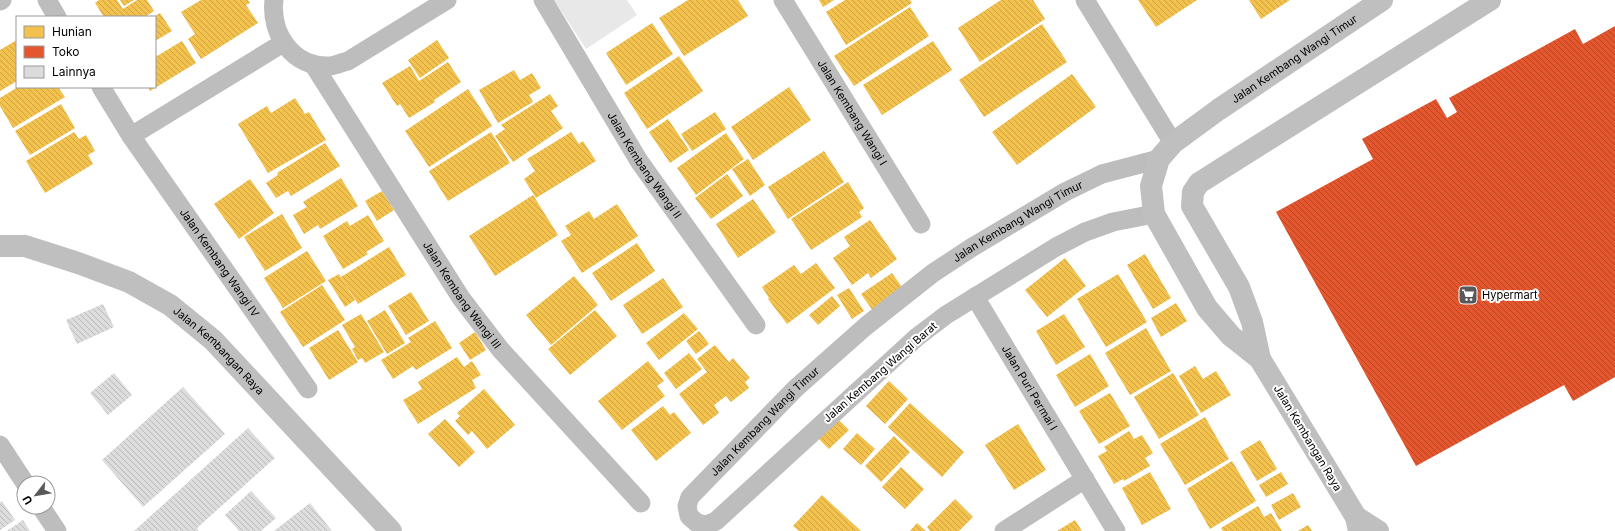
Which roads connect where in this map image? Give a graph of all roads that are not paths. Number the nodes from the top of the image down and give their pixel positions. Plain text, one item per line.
1 (47, 0) edge
2 (274, 0) edge
3 (447, 0) edge
4 (543, 0) edge
5 (784, 0) edge
6 (1085, 0) edge
7 (1382, 0) edge
8 (1490, 0) edge
9 (56, 16) edge
10 (283, 43) junction
11 (313, 64) junction
12 (101, 88) edge
13 (131, 136) junction
14 (1166, 151) junction
15 (1154, 214) junction
16 (921, 224) dead end
17 (0, 246) edge
18 (975, 297) junction
19 (756, 325) dead end
20 (1260, 358) junction
21 (308, 389) dead end
22 (0, 446) edge
23 (20, 475) edge
24 (1085, 479) junction
25 (690, 496) joint
26 (641, 503) dead end
27 (46, 515) edge
28 (1357, 524) edge
29 (57, 531) edge
30 (390, 531) edge
31 (1004, 531) edge
32 (1116, 531) edge
33 (1378, 531) edge

1 - 9 street
2 - 10 street
3 - 11 street
4 - 19 street, Jalan Kembang Wangi II
5 - 16 street, Jalan Kembang Wangi I
6 - 14 street
7 - 14 main road, Jalan Kembang Wangi Timur
8 - 20 main road, Jalan Kembangan Raya
10 - 11 street
10 - 13 street
11 - 26 street, Jalan Kembang Wangi III
12 - 13 street, Jalan Kembang Wangi IV
13 - 21 street, Jalan Kembang Wangi IV
14 - 15 main road, Jalan Kembangan Raya
14 - 25 street, Jalan Kembang Wangi Timur
15 - 18 street, Jalan Kembang Wangi Barat
15 - 20 main road, Jalan Kembangan Raya
17 - 30 main road, Jalan Kembangan Raya
18 - 24 street, Jalan Puri Permai I
18 - 25 street, Jalan Kembang Wangi Barat
20 - 28 main road, Jalan Kembangan Raya
22 - 23 street
24 - 31 street
24 - 32 street, Jalan Puri Permai I
27 - 29 street
28 - 33 main road, Jalan Kembangan Raya

